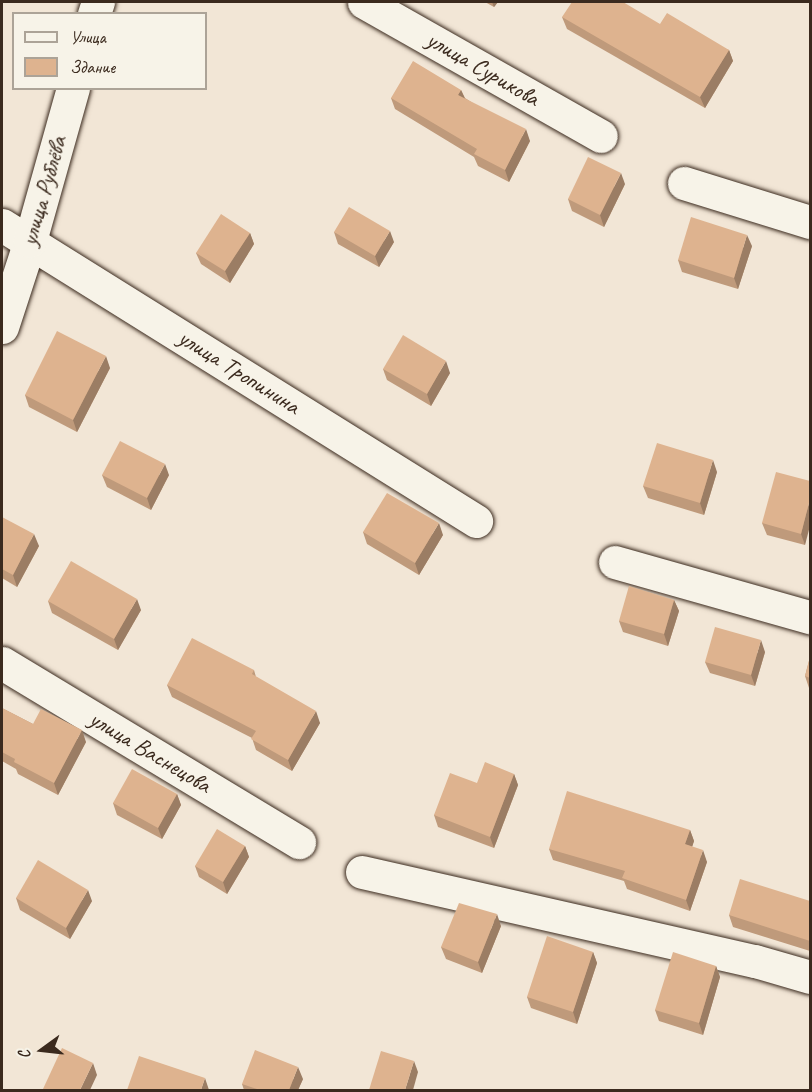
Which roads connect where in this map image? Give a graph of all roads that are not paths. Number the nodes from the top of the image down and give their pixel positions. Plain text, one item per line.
1 (364, 2) edge
2 (72, 90) edge
3 (601, 136) dead end
4 (684, 183) dead end
5 (810, 222) edge
6 (2, 225) edge
7 (30, 241) junction
8 (2, 327) edge
9 (476, 521) dead end
10 (615, 562) dead end
11 (810, 617) edge
12 (2, 663) edge
13 (299, 842) dead end
14 (362, 872) dead end
15 (810, 977) edge

1 - 3 street, улица Сурикова
2 - 7 street, улица Рублёва
4 - 5 street
6 - 7 street, улица Тропинина
7 - 8 street, улица Рублёва
7 - 9 street, улица Тропинина
10 - 11 street
12 - 13 street, улица Васнецова
14 - 15 street

